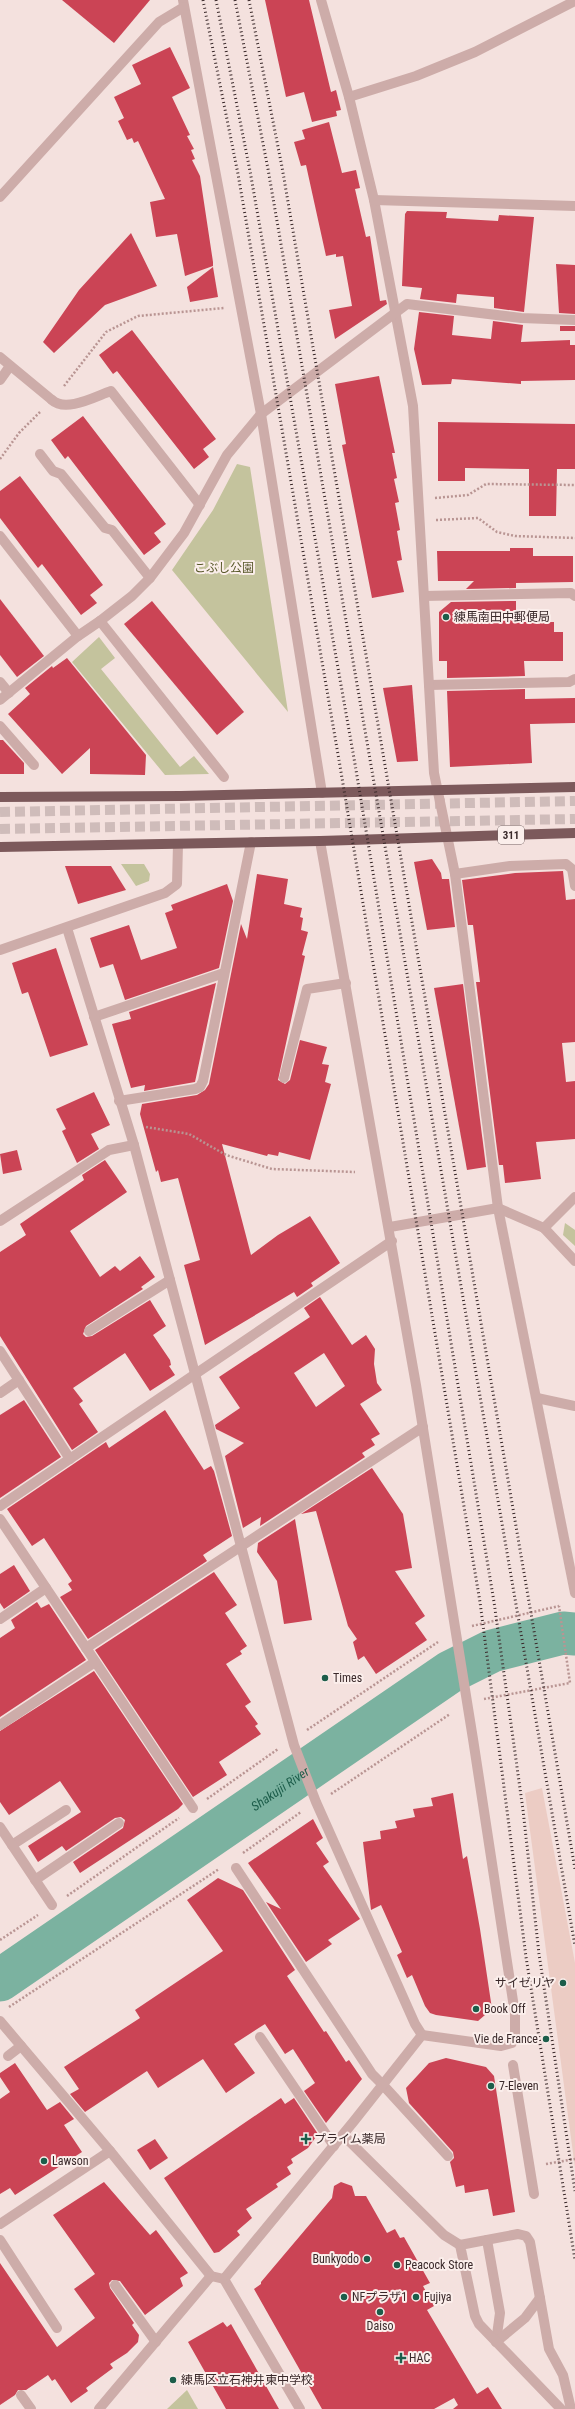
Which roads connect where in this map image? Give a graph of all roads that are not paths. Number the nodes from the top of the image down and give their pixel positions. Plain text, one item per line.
1 (321, 0) edge
2 (575, 1) edge
3 (183, 4) edge
4 (349, 97) junction
5 (0, 197) edge
6 (374, 200) junction
7 (575, 206) edge
8 (394, 312) junction
9 (575, 320) edge
10 (0, 357) edge
11 (10, 366) junction
12 (0, 380) edge
13 (261, 414) junction
14 (40, 454) dead end
15 (200, 506) junction
16 (0, 536) edge
17 (150, 578) junction
18 (424, 596) junction
19 (575, 596) edge
20 (100, 621) junction
21 (78, 636) junction
22 (575, 679) edge
23 (0, 682) edge
24 (429, 685) junction
25 (9, 693) junction
26 (0, 700) edge
27 (0, 726) edge
28 (34, 765) dead end
29 (224, 777) dead end
30 (575, 787) edge
31 (437, 789) junction
32 (322, 793) junction
33 (0, 797) edge
34 (575, 833) edge
35 (447, 837) junction
36 (320, 841) junction
37 (250, 842) junction
38 (178, 844) junction
39 (0, 847) edge
40 (455, 874) junction
41 (575, 886) edge
42 (66, 928) junction
43 (0, 950) edge
44 (224, 973) junction
45 (346, 983) junction
46 (94, 1017) junction
47 (284, 1078) dead end
48 (119, 1101) junction
49 (134, 1145) junction
50 (575, 1197) edge
51 (498, 1208) junction
52 (0, 1221) edge
53 (390, 1227) junction
54 (544, 1228) junction
55 (392, 1241) junction
56 (575, 1261) edge
57 (170, 1280) junction
58 (89, 1331) dead end
59 (0, 1352) edge
60 (196, 1375) junction
61 (19, 1380) junction
62 (0, 1393) edge
63 (537, 1398) junction
64 (575, 1406) edge
65 (423, 1427) junction
66 (70, 1459) junction
67 (0, 1506) edge
68 (0, 1519) edge
69 (239, 1547) junction
70 (572, 1558) edge
71 (46, 1588) junction
72 (575, 1593) edge
73 (0, 1619) edge
74 (86, 1648) junction
75 (95, 1662) junction
76 (0, 1725) edge
77 (193, 1808) road end
78 (66, 1810) dead end
79 (118, 1823) dead end
80 (0, 1827) edge
81 (12, 1845) junction
82 (236, 1868) dead end
83 (35, 1880) junction
84 (52, 1905) road end
85 (0, 2021) edge
86 (422, 2035) junction
87 (260, 2037) dead end
88 (21, 2046) junction
89 (8, 2056) dead end
90 (513, 2065) dead end
91 (383, 2085) junction
92 (343, 2135) junction
93 (334, 2146) junction
94 (110, 2151) junction
95 (448, 2156) dead end
96 (534, 2194) dead end
97 (0, 2224) edge
98 (0, 2240) edge
99 (487, 2240) junction
100 (460, 2245) junction
101 (211, 2276) junction
102 (224, 2279) junction
103 (115, 2285) dead end
104 (540, 2298) junction
105 (57, 2328) dead end
106 (156, 2342) junction
107 (496, 2342) junction
108 (21, 2395) dead end
109 (31, 2409) edge
110 (99, 2409) edge
111 (300, 2409) edge
112 (561, 2409) edge
113 (571, 2409) edge

1 - 4 street
2 - 4 street
3 - 5 street
3 - 13 street
4 - 6 street
6 - 7 street
6 - 8 street
8 - 9 street
8 - 13 street
8 - 18 street
10 - 11 street
11 - 12 street
11 - 15 street
13 - 15 street
13 - 32 street
14 - 17 street
15 - 17 street
16 - 21 street
17 - 20 street
18 - 19 street
18 - 24 street
20 - 21 street
20 - 29 street
21 - 25 street
22 - 24 street
23 - 25 street
24 - 31 street
25 - 26 street
27 - 28 street
30 - 31 main road
31 - 32 main road
31 - 35 street
32 - 33 main road
34 - 35 main road, 311
35 - 36 main road, 311
35 - 40 street
36 - 37 main road
36 - 45 street
37 - 38 main road
37 - 44 street
38 - 39 main road
38 - 42 street
40 - 41 street
40 - 51 street
42 - 43 street
42 - 46 street
44 - 46 street
44 - 48 street
45 - 47 street
45 - 53 street
46 - 48 street
48 - 49 street
49 - 52 street
49 - 57 street
50 - 54 street
51 - 53 street
51 - 54 street
51 - 63 street
53 - 55 street
54 - 56 street
55 - 60 street
55 - 65 street
57 - 58 street
57 - 60 street
59 - 61 street
60 - 66 street
60 - 69 street
61 - 62 street
61 - 66 street
63 - 64 street
63 - 70 street
65 - 69 street
65 - 86 street
66 - 67 street
68 - 71 street
69 - 74 street
69 - 86 street
70 - 72 street
71 - 73 street
71 - 74 street
74 - 75 street
75 - 76 street
75 - 77 street
78 - 81 street
79 - 83 street
80 - 81 street
81 - 83 street
82 - 91 street
83 - 84 street
85 - 88 street
86 - 91 street
87 - 93 street
88 - 89 street
88 - 94 street
90 - 96 street
91 - 92 street
91 - 95 street
92 - 93 street
92 - 100 street
93 - 102 street
94 - 97 street
94 - 101 street
98 - 105 street
99 - 100 street
99 - 104 street
99 - 107 street
100 - 107 street
101 - 102 street
101 - 106 street
102 - 111 street
103 - 106 street
104 - 107 street
104 - 113 street
106 - 110 street
107 - 112 street
108 - 109 street

